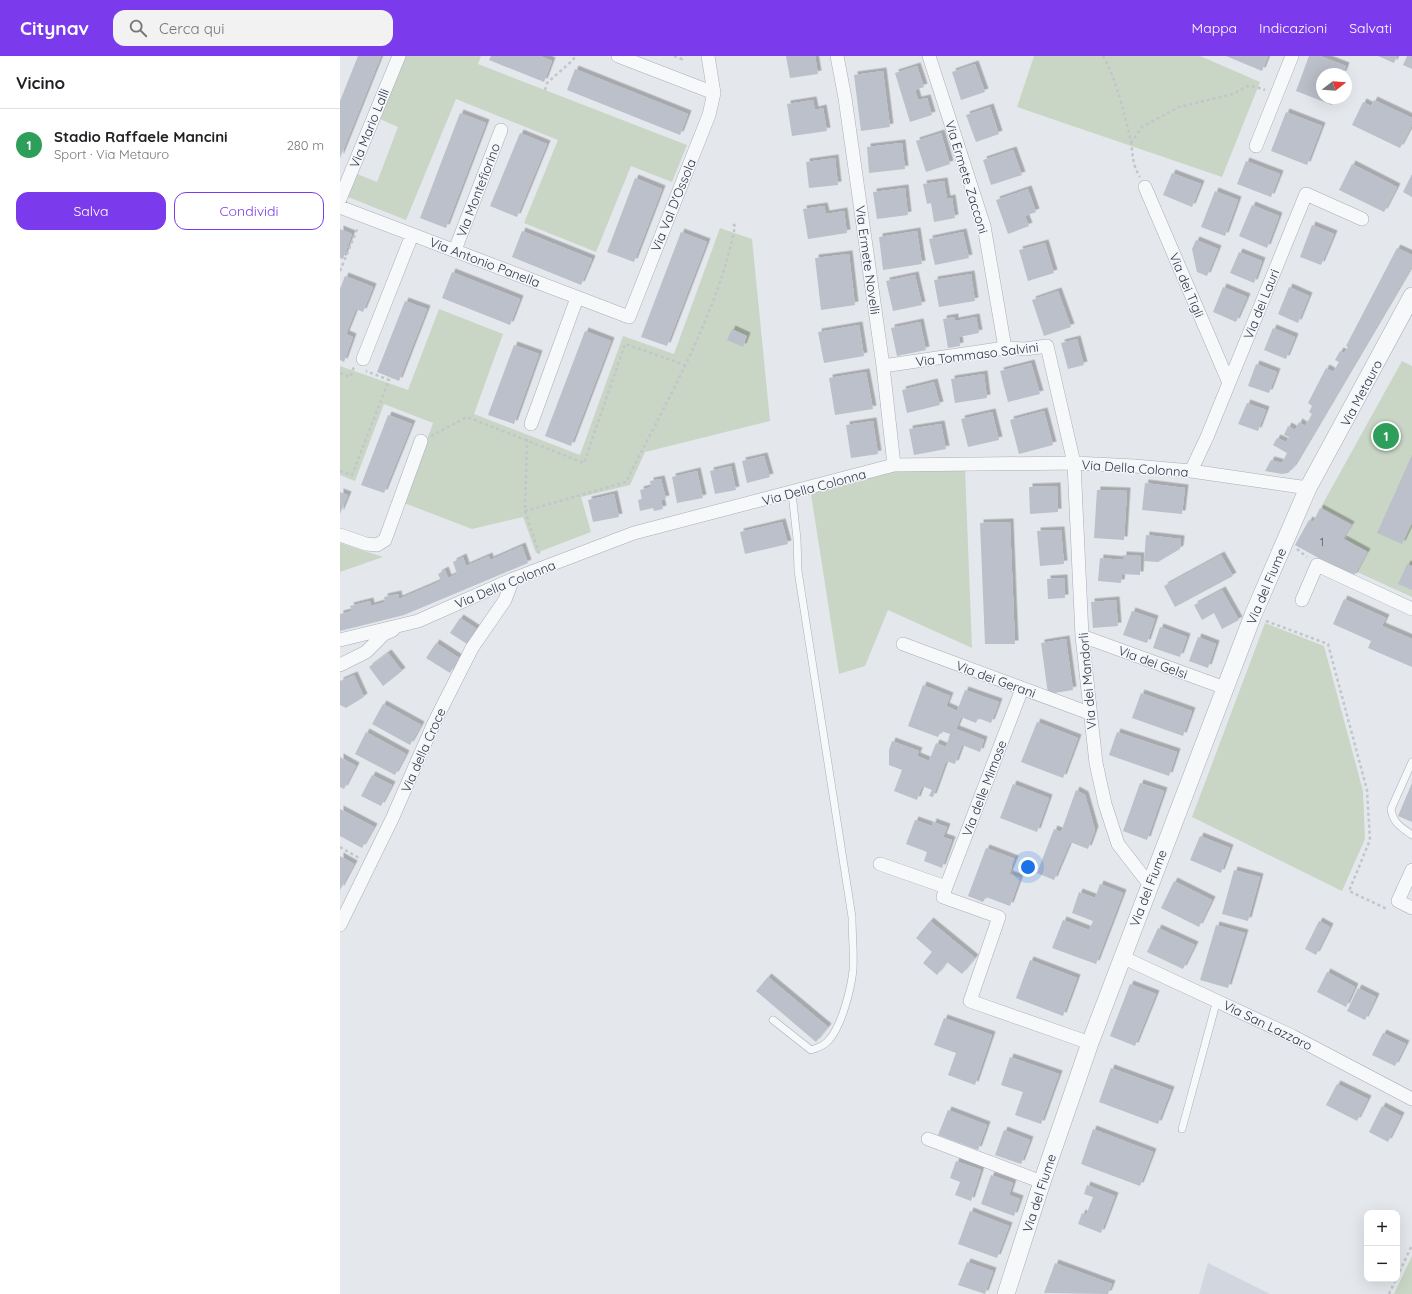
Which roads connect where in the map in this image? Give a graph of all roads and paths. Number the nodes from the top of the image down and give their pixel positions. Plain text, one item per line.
1 (399, 56) edge
2 (575, 56) edge
3 (618, 56) edge
4 (674, 56) edge
5 (683, 56) edge
6 (708, 56) edge
7 (837, 56) edge
8 (929, 56) edge
9 (1103, 56) edge
10 (1292, 56) edge
11 (544, 90) dead end
12 (714, 93) junction
13 (1276, 96) junction
14 (501, 130) dead end
15 (1131, 142) junction
16 (1256, 146) dead end
17 (1145, 187) joint
18 (340, 199) edge
19 (340, 207) edge
20 (362, 215) junction
21 (1362, 219) dead end
22 (732, 223) dead end
23 (412, 235) junction
24 (455, 250) junction
25 (340, 271) edge
26 (1412, 296) edge
27 (577, 298) junction
28 (629, 317) joint
29 (1047, 346) joint
30 (1005, 348) junction
31 (363, 359) dead end
32 (685, 365) junction
33 (883, 366) junction
34 (340, 373) edge
35 (1229, 382) junction
36 (531, 424) joint
37 (527, 440) junction
38 (421, 441) joint
39 (1074, 463) junction
40 (894, 465) junction
41 (340, 471) edge
42 (1191, 471) junction
43 (1308, 488) junction
44 (792, 493) junction
45 (525, 511) junction
46 (340, 535) edge
47 (1292, 545) dead end
48 (1317, 566) junction
49 (544, 568) junction
50 (513, 579) junction
51 (1302, 600) dead end
52 (1412, 609) edge
53 (1253, 616) junction
54 (405, 624) junction
55 (1082, 636) junction
56 (340, 640) edge
57 (903, 644) dead end
58 (340, 665) edge
59 (1225, 688) junction
60 (1022, 689) junction
61 (1089, 713) junction
62 (1412, 762) edge
63 (1412, 835) edge
64 (340, 847) edge
65 (370, 864) junction
66 (880, 864) dead end
67 (1412, 870) edge
68 (1150, 884) junction
69 (946, 887) junction
70 (1398, 901) junction
71 (1412, 908) edge
72 (340, 925) edge
73 (1122, 957) junction
74 (1217, 1000) junction
75 (773, 1020) dead end
76 (1090, 1043) junction
77 (1412, 1098) edge
78 (1182, 1130) dead end
79 (928, 1139) dead end
80 (1042, 1182) junction
81 (1412, 1245) edge
82 (1400, 1271) edge
83 (1395, 1282) edge
84 (1006, 1294) edge
85 (1389, 1294) edge

1 - 18 street, Via Mario Lalli
2 - 11 path
3 - 12 street
4 - 5 path
6 - 12 street
7 - 33 street, Via Ermete Novelli
8 - 30 street, Via Ermete Zacconi
9 - 15 path
10 - 13 street
12 - 28 street, Via Val D'Ossola
13 - 15 path
13 - 16 street
14 - 24 street, Via Montefiorino
15 - 17 path
17 - 35 street, Via dei Tigli
19 - 20 street, Via Antonio Panella
20 - 23 street, Via Antonio Panella
20 - 25 path
21 - 35 street, Via dei Lauri
22 - 32 path
23 - 24 street, Via Antonio Panella
23 - 31 street
24 - 27 street, Via Antonio Panella
26 - 43 street, Via Metauro
27 - 28 street, Via Antonio Panella
27 - 36 street
29 - 30 street, Via Tommaso Salvini
29 - 39 street, Via dei Mandorli
30 - 33 street, Via Tommaso Salvini
32 - 37 path
32 - 45 path
33 - 40 street, Via Ermete Novelli
34 - 41 path
35 - 42 street, Via dei Lauri
36 - 37 path
37 - 38 path
37 - 45 path
38 - 46 street
39 - 40 street, Via Della Colonna
39 - 42 street, Via Della Colonna
39 - 55 street, Via dei Mandorli
40 - 44 street, Via Della Colonna
42 - 43 street, Via Della Colonna
43 - 53 street, Via del Fiume
44 - 49 street, Via Della Colonna
44 - 75 lane
45 - 49 path
47 - 48 path
48 - 51 street
48 - 52 street
49 - 50 street, Via Della Colonna
50 - 54 street, Via Della Colonna
50 - 65 street, Via della Croce
53 - 59 street, Via del Fiume
53 - 70 path
54 - 56 street, Via Della Colonna
54 - 58 street
55 - 59 street, Via dei Gelsi
55 - 61 street, Via dei Mandorli
57 - 60 street, Via dei Gerani
59 - 68 street, Via del Fiume
60 - 61 street, Via dei Gerani
60 - 69 street, Via delle Mimose
61 - 68 street, Via dei Mandorli
62 - 63 lane
64 - 65 path
65 - 72 street, Via della Croce
66 - 69 street
67 - 70 street
68 - 73 street, Via del Fiume
69 - 76 street
70 - 71 street
73 - 74 street, Via San Lazzaro
73 - 76 street, Via del Fiume
74 - 77 street, Via San Lazzaro
74 - 78 lane
76 - 80 street, Via del Fiume
79 - 80 street
80 - 84 street, Via del Fiume
81 - 82 path
83 - 85 path

